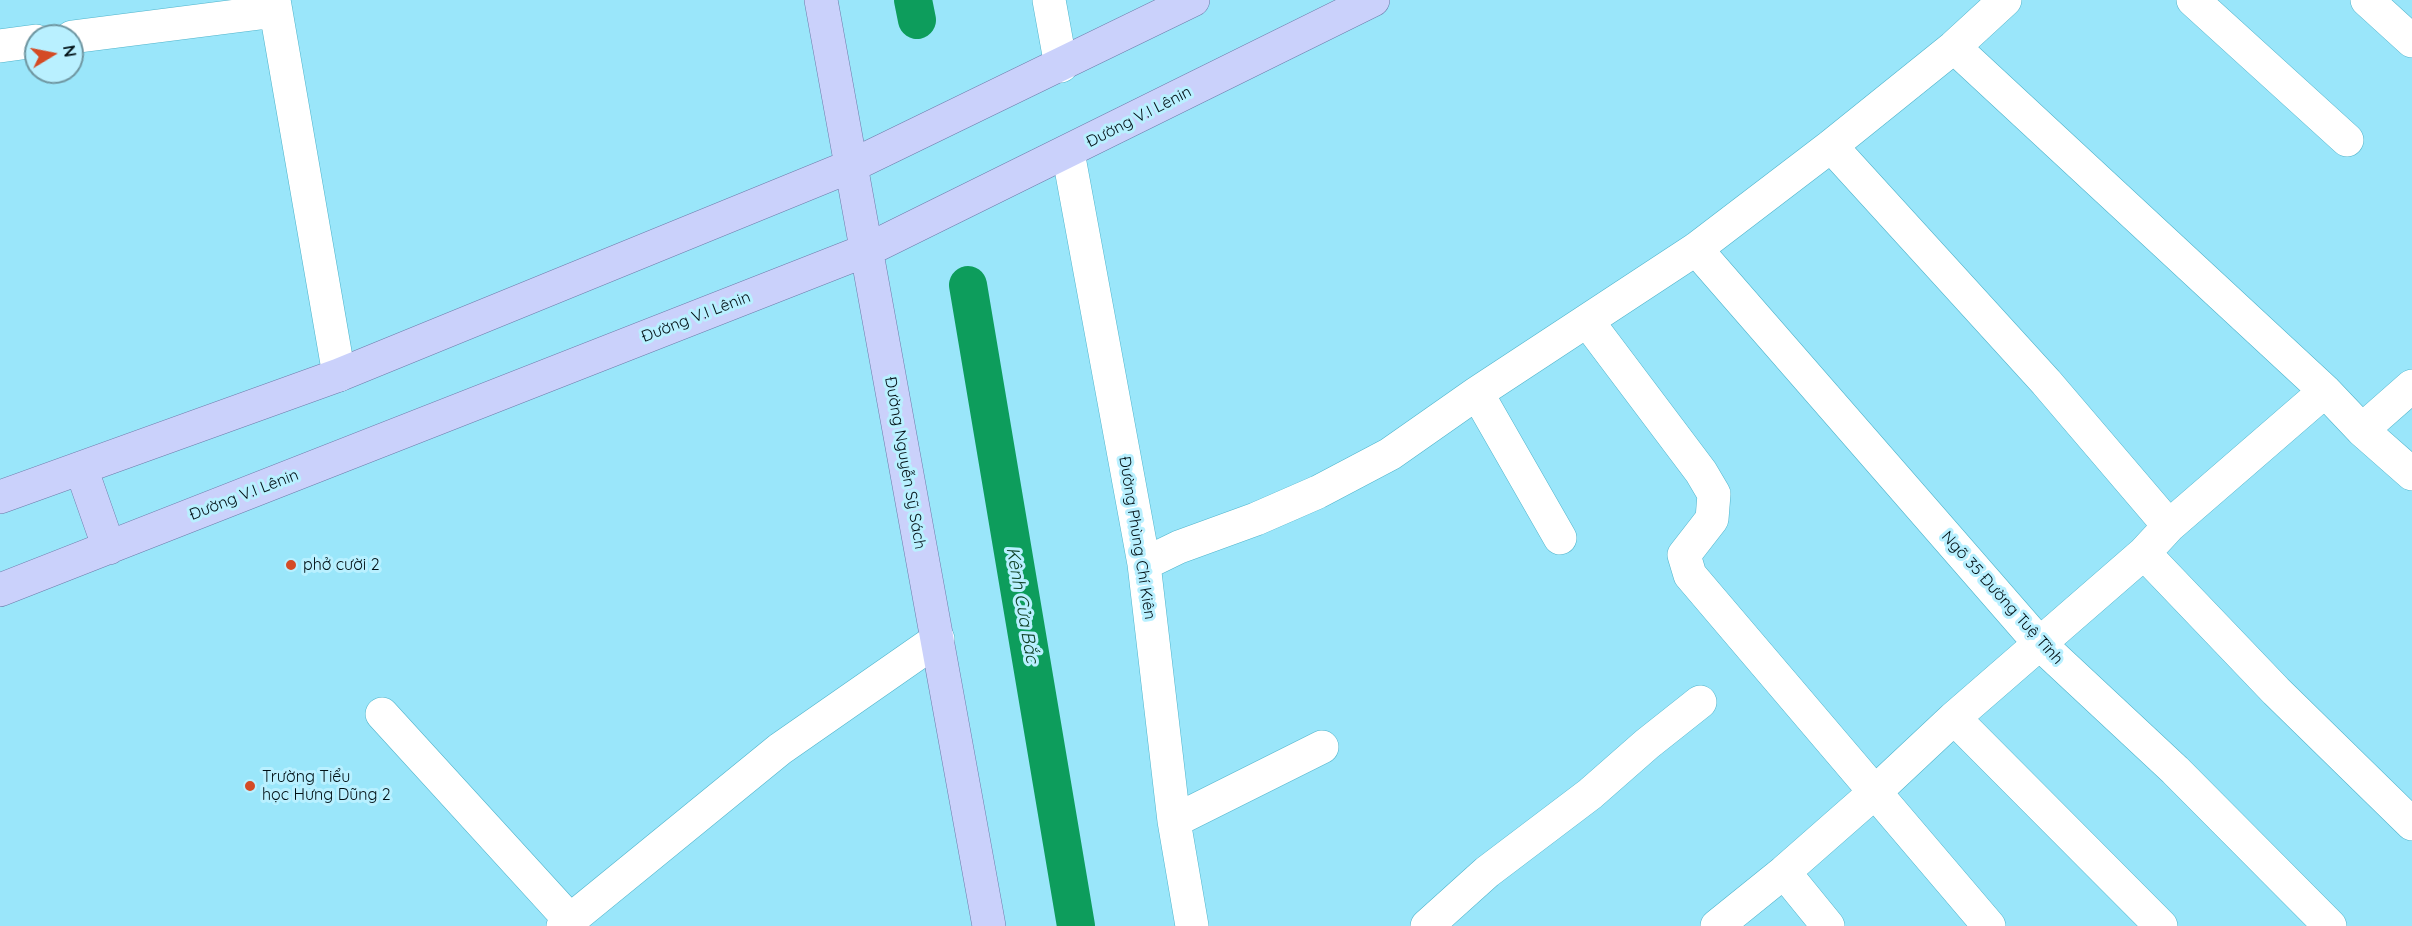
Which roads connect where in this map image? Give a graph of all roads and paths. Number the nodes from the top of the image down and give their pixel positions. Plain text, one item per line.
1 (821, 0) edge
2 (1049, 0) edge
3 (1193, 0) edge
4 (1373, 0) edge
5 (2193, 0) edge
6 (2367, 0) edge
7 (1993, 4) edge
8 (275, 6) edge
9 (84, 35) edge
10 (2412, 41) edge
11 (24, 43) edge
12 (0, 46) edge
13 (1954, 47) junction
14 (1061, 66) junction
15 (2347, 140) dead end
16 (1831, 146) junction
17 (1068, 152) junction
18 (851, 166) junction
19 (1696, 249) junction
20 (867, 250) junction
21 (1588, 322) junction
22 (339, 375) junction
23 (2412, 386) edge
24 (2325, 391) junction
25 (1478, 393) junction
26 (2362, 430) junction
27 (81, 468) junction
28 (2412, 474) edge
29 (0, 497) edge
30 (2169, 526) junction
31 (1560, 538) dead end
32 (109, 548) junction
33 (2144, 553) junction
34 (1144, 564) junction
35 (0, 590) edge
36 (938, 639) junction
37 (2041, 645) junction
38 (1700, 702) dead end
39 (382, 714) dead end
40 (1954, 718) junction
41 (1322, 747) dead end
42 (1874, 793) junction
43 (1174, 821) junction
44 (2412, 824) edge
45 (1784, 872) junction
46 (566, 923) edge
47 (989, 926) edge
48 (1192, 926) edge
49 (1427, 926) edge
50 (1717, 926) edge
51 (1828, 926) edge
52 (1989, 926) edge
53 (2161, 926) edge
54 (2330, 926) edge

1 - 18 main road, Đường Nguyễn Sỹ Sách
2 - 14 street
3 - 14 main road
4 - 17 main road, Đường V.I Lênin
5 - 15 street
6 - 10 street
7 - 13 street
8 - 9 street
8 - 22 street
11 - 12 street
13 - 16 street
13 - 24 street
14 - 18 main road
16 - 19 street
16 - 30 street
17 - 20 main road, Đường V.I Lênin
17 - 34 street, Đường Phùng Chí Kiên
18 - 20 main road, Đường Nguyễn Sỹ Sách
18 - 22 main road
19 - 21 street
19 - 37 street, Ngõ 35 Đường Tuệ Tĩnh
20 - 32 main road, Đường V.I Lênin
20 - 36 main road, Đường Nguyễn Sỹ Sách
21 - 25 street
21 - 42 street
22 - 27 main road
23 - 26 street
24 - 26 street
24 - 30 street
25 - 31 street
25 - 34 street
26 - 28 street
27 - 29 main road
27 - 32 main road
30 - 33 street
32 - 35 main road, Đường V.I Lênin
33 - 37 street
33 - 44 street
34 - 43 street, Đường Phùng Chí Kiên
36 - 46 street
36 - 47 main road, Đường Nguyễn Sỹ Sách
37 - 40 street
37 - 54 street, Ngõ 35 Đường Tuệ Tĩnh
38 - 49 street
39 - 46 street
40 - 42 street
40 - 53 street
41 - 43 street
42 - 45 street
42 - 52 street
43 - 48 street, Đường Phùng Chí Kiên
45 - 50 street
45 - 51 street

